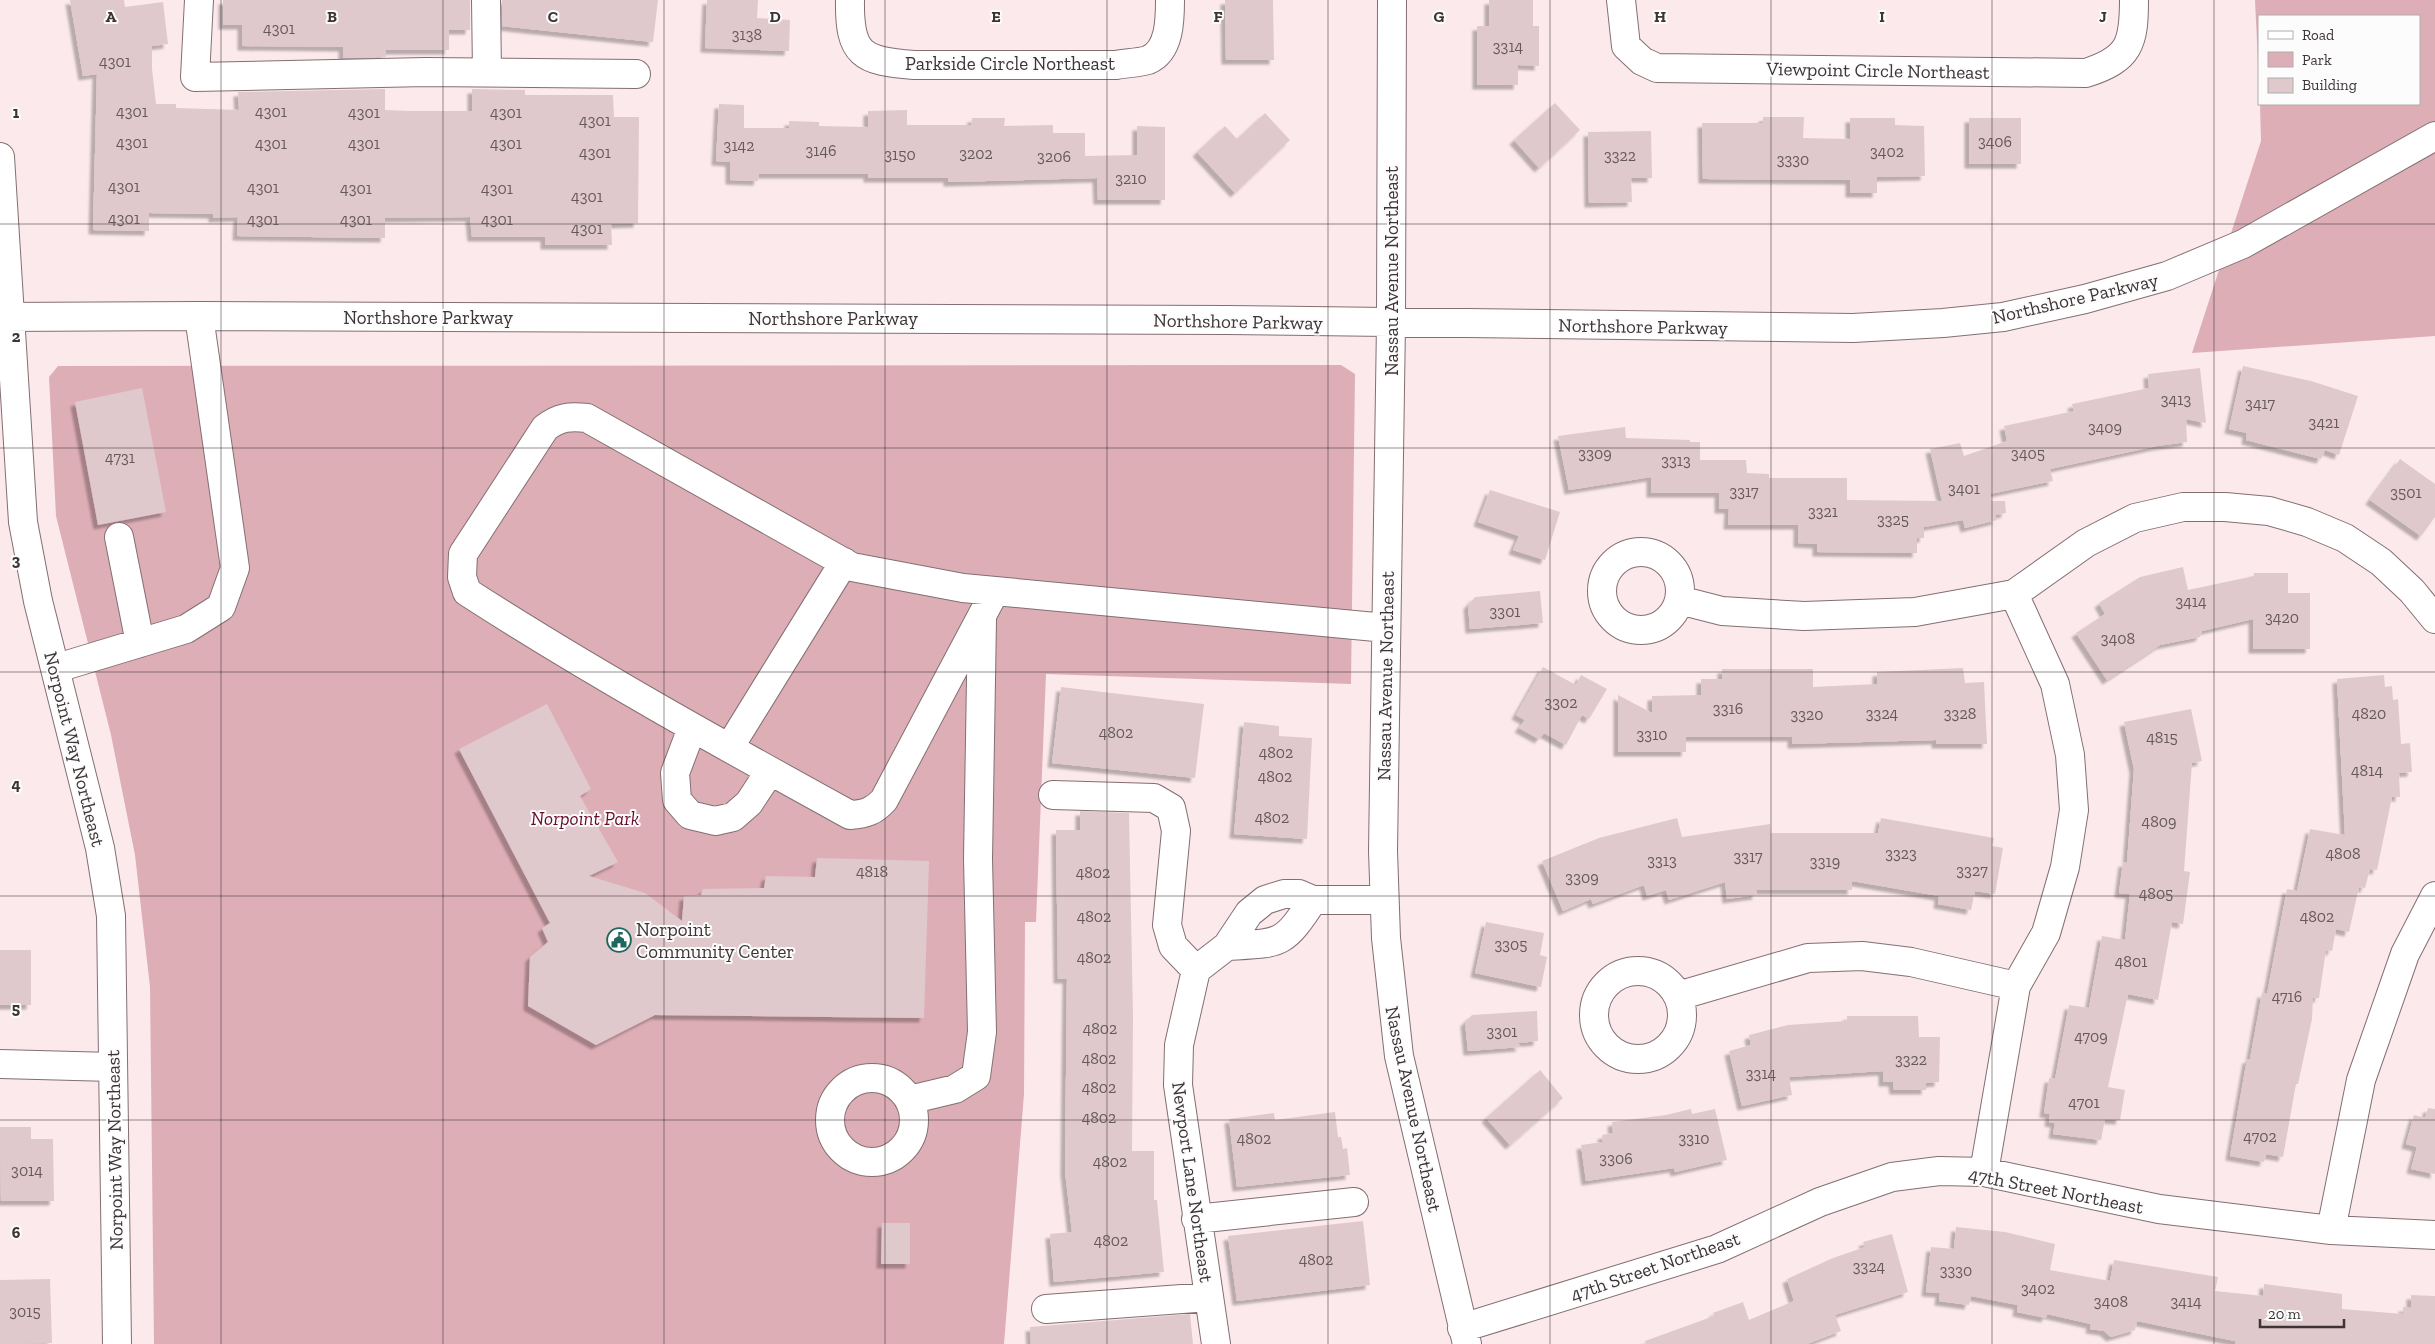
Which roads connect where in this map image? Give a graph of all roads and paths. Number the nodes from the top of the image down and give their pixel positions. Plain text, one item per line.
1 (199, 0) edge
2 (486, 0) edge
3 (850, 0) edge
4 (1170, 0) edge
5 (1392, 0) edge
6 (1621, 0) edge
7 (2134, 0) edge
8 (487, 72) junction
9 (636, 74) dead end
10 (2435, 136) edge
11 (0, 158) edge
12 (199, 316) junction
13 (5, 317) edge
14 (1391, 323) junction
15 (119, 537) dead end
16 (844, 562) junction
17 (995, 591) junction
18 (2014, 594) junction
19 (1679, 600) dead end
20 (982, 615) junction
21 (2435, 619) edge
22 (1386, 628) junction
23 (140, 643) junction
24 (57, 668) junction
25 (692, 728) junction
26 (729, 748) junction
27 (770, 771) junction
28 (1053, 795) dead end
29 (2435, 896) edge
30 (1313, 900) junction
31 (1384, 900) junction
32 (1227, 946) junction
33 (1196, 970) junction
34 (2016, 986) junction
35 (1678, 996) dead end
36 (0, 1064) edge
37 (112, 1067) junction
38 (909, 1100) dead end
39 (1984, 1172) junction
40 (1354, 1202) dead end
41 (1196, 1219) junction
42 (2331, 1230) junction
43 (2435, 1235) edge
44 (1209, 1297) junction
45 (1046, 1309) dead end
46 (1464, 1336) edge
47 (118, 1344) edge
48 (1216, 1344) edge

1 - 8 street
2 - 8 street
3 - 4 street, Parkside Circle Northeast
5 - 14 street, Nassau Avenue Northeast
6 - 7 street, Viewpoint Circle Northeast
8 - 9 street
10 - 14 street, Northshore Parkway
11 - 13 street, Norpoint Way Northeast
12 - 13 street, Northshore Parkway
12 - 14 street, Northshore Parkway
12 - 23 street
13 - 24 street, Norpoint Way Northeast
14 - 22 street, Nassau Avenue Northeast
15 - 23 street
16 - 17 street
16 - 25 street
16 - 26 street
17 - 20 street
17 - 22 street
18 - 19 street
18 - 21 street
18 - 34 street
20 - 27 street
20 - 38 street
22 - 31 street, Nassau Avenue Northeast
23 - 24 street
24 - 37 street, Norpoint Way Northeast
25 - 26 street
25 - 27 street
26 - 27 street
28 - 33 street
29 - 42 street
30 - 31 street
30 - 32 street
30 - 32 street
31 - 46 street, Nassau Avenue Northeast
32 - 33 street
33 - 41 street, Newport Lane Northeast
34 - 35 street
34 - 39 street
36 - 37 street
37 - 47 street, Norpoint Way Northeast
39 - 42 street, 47th Street Northeast
39 - 46 street, 47th Street Northeast
40 - 41 street
41 - 44 street, Newport Lane Northeast
42 - 43 street, 47th Street Northeast
44 - 45 street
44 - 48 street, Newport Lane Northeast

